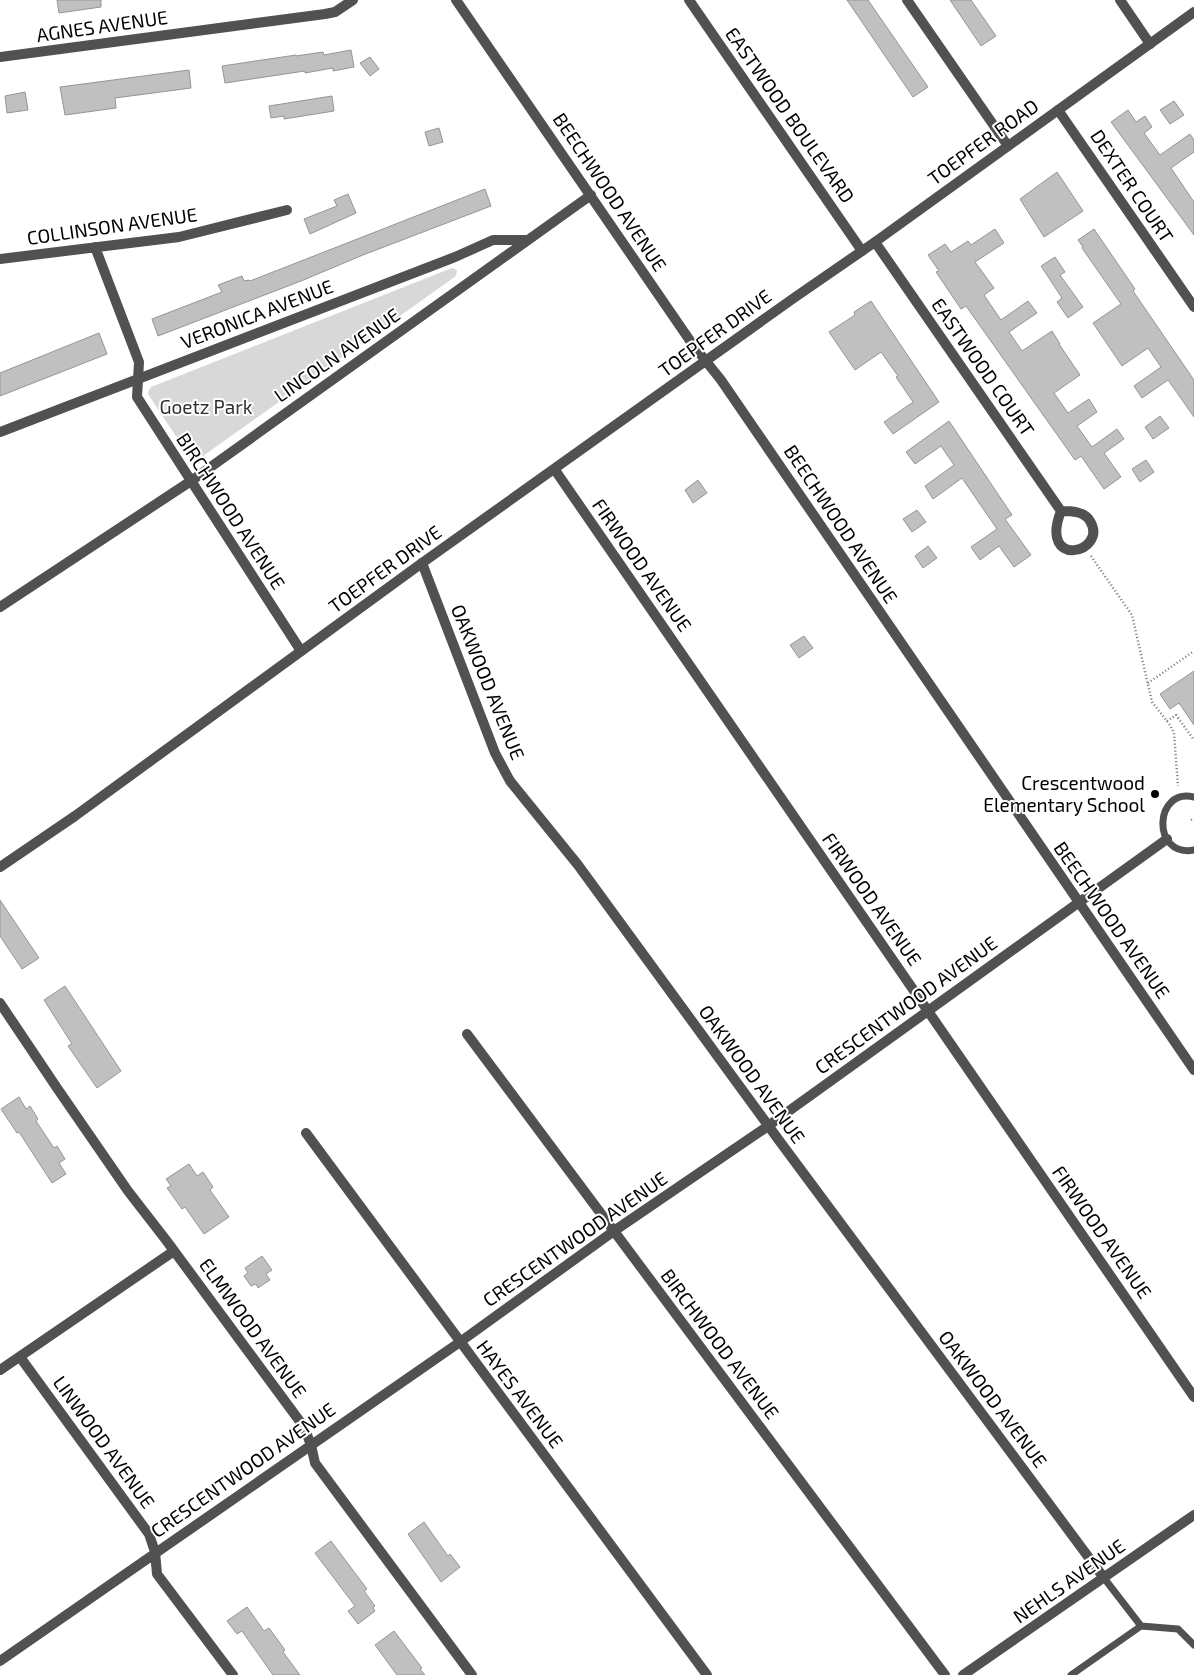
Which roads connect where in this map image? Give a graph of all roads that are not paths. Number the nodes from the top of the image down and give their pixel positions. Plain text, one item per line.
1 (353, 0) edge
2 (456, 0) edge
3 (689, 0) edge
4 (907, 0) edge
5 (1120, 0) edge
6 (1194, 12) edge
7 (1150, 44) junction
8 (0, 58) edge
9 (1058, 110) junction
10 (1008, 146) junction
11 (591, 195) junction
12 (287, 210) dead end
13 (528, 240) junction
14 (875, 242) junction
15 (95, 247) junction
16 (862, 251) junction
17 (0, 260) edge
18 (791, 300) joint
19 (1194, 307) edge
20 (706, 361) junction
21 (139, 378) junction
22 (0, 432) edge
23 (555, 470) junction
24 (191, 481) junction
25 (1061, 511) dead end
26 (422, 563) junction
27 (0, 607) edge
28 (302, 651) junction
29 (1194, 796) edge
30 (1167, 839) junction
31 (1194, 850) edge
32 (0, 867) edge
33 (1079, 904) junction
34 (0, 1003) edge
35 (928, 1010) junction
36 (467, 1034) dead end
37 (1194, 1070) edge
38 (768, 1126) junction
39 (306, 1133) dead end
40 (614, 1232) junction
41 (174, 1250) junction
42 (460, 1342) junction
43 (20, 1357) junction
44 (0, 1370) edge
45 (1194, 1397) edge
46 (311, 1445) junction
47 (1194, 1515) edge
48 (155, 1552) junction
49 (1104, 1578) junction
50 (1141, 1626) junction
51 (1194, 1645) edge
52 (0, 1661) edge
53 (233, 1675) edge
54 (472, 1675) edge
55 (707, 1675) edge
56 (946, 1675) edge
57 (963, 1675) edge
58 (1071, 1675) edge

1 - 8 street, AGNES AVENUE
2 - 11 street, BEECHWOOD AVENUE
3 - 16 street, EASTWOOD BOULEVARD
4 - 10 street
5 - 7 street
6 - 7 street, TOEPFER ROAD
7 - 9 street, TOEPFER ROAD
9 - 10 street, TOEPFER ROAD
9 - 19 street, DEXTER COURT
10 - 14 street, TOEPFER ROAD
11 - 13 street, LINCOLN AVENUE
11 - 20 street, BEECHWOOD AVENUE
12 - 15 street, COLLINSON AVENUE
13 - 21 street, VERONICA AVENUE
13 - 24 street, LINCOLN AVENUE
14 - 16 street, TOEPFER ROAD
14 - 25 street, EASTWOOD COURT
15 - 17 street, COLLINSON AVENUE
15 - 21 street, BIRCHWOOD AVENUE
16 - 18 street, TOEPFER ROAD
18 - 20 street, TOEPFER DRIVE
20 - 23 street, TOEPFER DRIVE
20 - 33 street, BEECHWOOD AVENUE
21 - 22 street, VERONICA AVENUE
21 - 24 street, BIRCHWOOD AVENUE
23 - 26 street, TOEPFER DRIVE
23 - 35 street, FIRWOOD AVENUE
24 - 27 street, LINCOLN AVENUE
24 - 28 street, BIRCHWOOD AVENUE
26 - 28 street, TOEPFER DRIVE
26 - 38 street, OAKWOOD AVENUE
28 - 32 street, TOEPFER DRIVE
29 - 30 lane
30 - 31 lane
30 - 33 street, CRESCENTWOOD AVENUE
33 - 35 street, CRESCENTWOOD AVENUE
33 - 37 street, BEECHWOOD AVENUE
34 - 41 street, ELMWOOD AVENUE
35 - 38 street, CRESCENTWOOD AVENUE
35 - 45 street, FIRWOOD AVENUE
36 - 40 street, BIRCHWOOD AVENUE
38 - 40 street, CRESCENTWOOD AVENUE
38 - 49 street, OAKWOOD AVENUE
39 - 42 street, HAYES AVENUE
40 - 42 street, CRESCENTWOOD AVENUE
40 - 56 street, BIRCHWOOD AVENUE
41 - 43 street
41 - 46 street, ELMWOOD AVENUE
42 - 46 street, CRESCENTWOOD AVENUE
42 - 55 street, HAYES AVENUE
43 - 44 street
43 - 48 street, LINWOOD AVENUE
46 - 48 street, CRESCENTWOOD AVENUE
46 - 54 street, ELMWOOD AVENUE
47 - 49 street, NEHLS AVENUE
48 - 52 street, CRESCENTWOOD AVENUE
48 - 53 street, LINWOOD AVENUE
49 - 50 lane
49 - 57 street, NEHLS AVENUE
50 - 51 lane
50 - 58 lane

